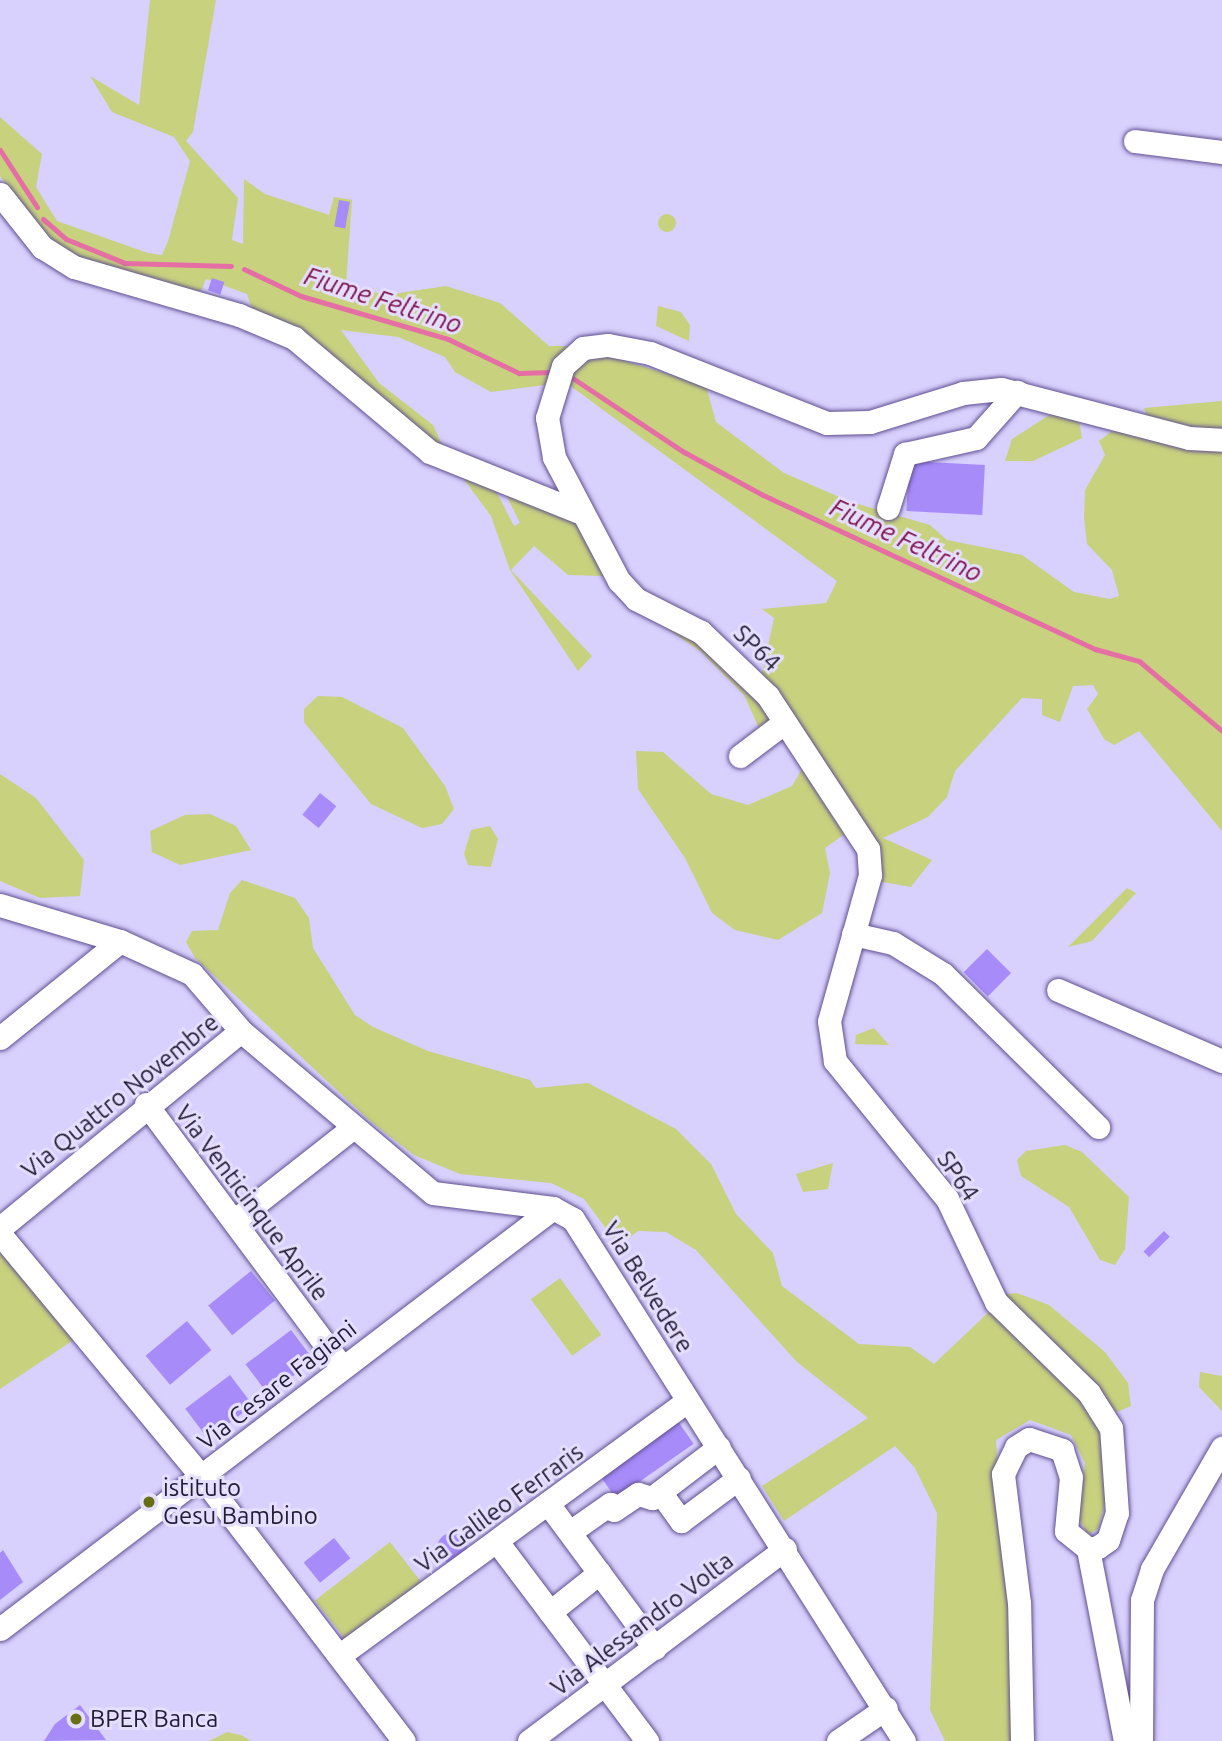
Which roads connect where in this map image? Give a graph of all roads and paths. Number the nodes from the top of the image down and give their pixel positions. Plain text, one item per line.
1 (1135, 141) dead end
2 (1222, 152) edge
3 (0, 194) edge
4 (1017, 393) junction
5 (1222, 440) edge
6 (888, 508) dead end
7 (579, 512) junction
8 (785, 722) junction
9 (740, 755) dead end
10 (3, 910) edge
11 (853, 934) junction
12 (120, 941) junction
13 (1058, 990) dead end
14 (241, 1031) junction
15 (0, 1038) edge
16 (1222, 1061) edge
17 (146, 1104) junction
18 (1098, 1127) dead end
19 (351, 1129) junction
20 (553, 1208) junction
21 (235, 1220) junction
22 (0, 1228) edge
23 (0, 1234) edge
24 (342, 1367) junction
25 (688, 1400) junction
26 (719, 1447) junction
27 (1222, 1448) edge
28 (202, 1477) junction
29 (739, 1478) junction
30 (660, 1492) junction
31 (549, 1505) junction
32 (570, 1532) junction
33 (498, 1543) junction
34 (785, 1549) junction
35 (1088, 1549) junction
36 (599, 1573) junction
37 (550, 1612) junction
38 (0, 1629) edge
39 (655, 1648) junction
40 (340, 1655) junction
41 (606, 1686) junction
42 (886, 1708) junction
43 (404, 1741) edge
44 (529, 1741) edge
45 (647, 1741) edge
46 (838, 1741) edge
47 (904, 1741) edge
48 (1021, 1741) edge
49 (1125, 1741) edge
50 (1141, 1741) edge

1 - 2 street
3 - 7 street
4 - 5 street, SP64
4 - 6 street
4 - 7 street, SP64
7 - 8 street, SP64
8 - 9 street
8 - 11 street, SP64
10 - 12 street, Via Belvedere
11 - 18 street
11 - 35 street, SP64
12 - 14 street, Via Belvedere
12 - 15 street
13 - 16 street
14 - 17 street, Via Quattro Novembre
14 - 19 street, Via Belvedere
17 - 21 street, Via Venticinque Aprile
17 - 22 street, Via Quattro Novembre
19 - 20 street, Via Belvedere
19 - 21 street
20 - 24 street, Via Cesare Fagiani
20 - 25 street, Via Belvedere
21 - 24 street, Via Venticinque Aprile
23 - 28 street
24 - 28 street, Via Cesare Fagiani
25 - 26 street, Via Belvedere
25 - 31 street, Via Galileo Ferraris
26 - 29 street, Via Belvedere
26 - 30 street
27 - 50 street
28 - 38 street, Via Cesare Fagiani
28 - 40 street
29 - 30 street
29 - 34 street, Via Belvedere
30 - 32 street
31 - 32 street
31 - 33 street, Via Galileo Ferraris
32 - 36 street
33 - 37 street
33 - 40 street, Via Galileo Ferraris
34 - 39 street, Via Alessandro Volta
34 - 42 street, Via Belvedere
35 - 48 street
35 - 49 street
36 - 37 street
36 - 39 street
37 - 41 street
39 - 41 street, Via Alessandro Volta
40 - 43 street
41 - 44 street, Via Alessandro Volta
41 - 45 street
42 - 46 street
42 - 47 street, Via Belvedere

